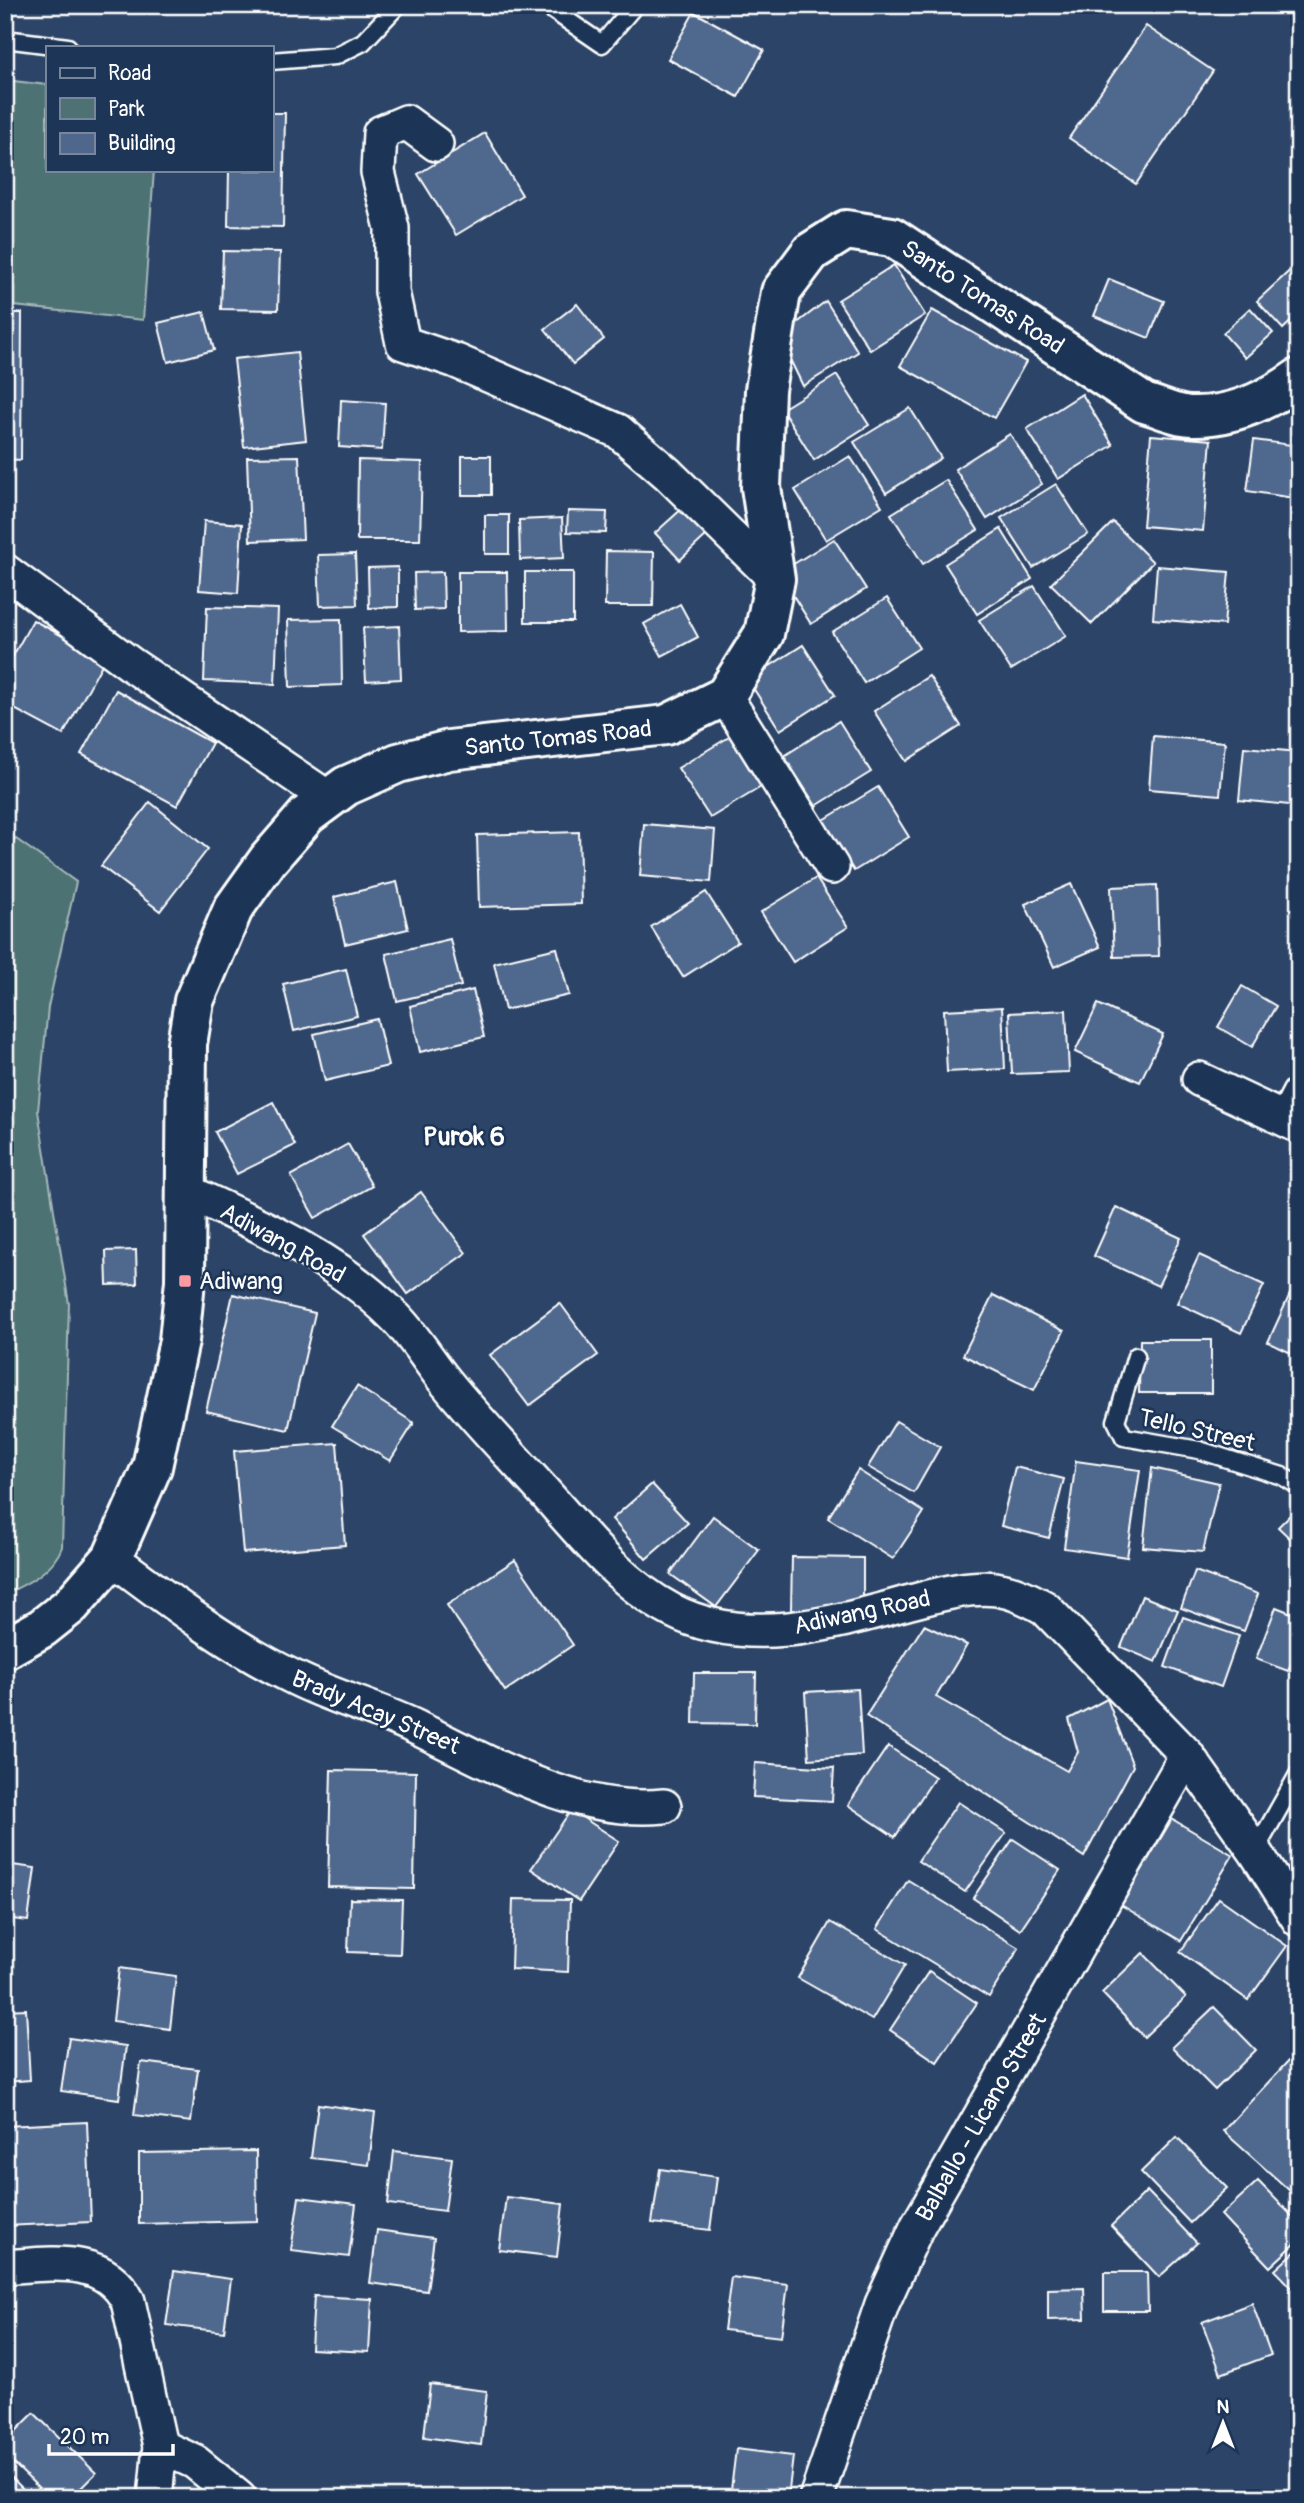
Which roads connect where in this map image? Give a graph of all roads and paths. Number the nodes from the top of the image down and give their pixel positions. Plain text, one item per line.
1 (398, 5) edge
2 (545, 5) edge
3 (635, 5) edge
4 (5, 39) edge
5 (60, 46) edge
6 (273, 61) edge
7 (436, 144) dead end
8 (1299, 378) edge
9 (5, 571) edge
10 (775, 579) junction
11 (725, 696) junction
12 (328, 798) junction
13 (832, 867) dead end
14 (1199, 1079) dead end
15 (1294, 1113) edge
16 (186, 1191) junction
17 (1136, 1356) dead end
18 (1299, 1486) edge
19 (112, 1559) junction
20 (5, 1649) edge
21 (1187, 1755) junction
22 (1299, 1773) edge
23 (664, 1806) dead end
24 (1255, 1851) junction
25 (1299, 1920) edge
26 (5, 2267) edge
27 (160, 2446) junction
28 (155, 2498) edge
29 (239, 2498) edge
30 (816, 2498) edge

1 - 6 lane
2 - 3 lane
4 - 5 lane
7 - 10 street
8 - 10 street, Santo Tomas Road
9 - 12 street
10 - 11 street, Santo Tomas Road
11 - 12 street, Santo Tomas Road
11 - 13 street
12 - 16 street, Santo Tomas Road
14 - 15 street
16 - 19 street, Santo Tomas Road
16 - 21 street, Adiwang Road
17 - 18 lane, Tello Street
19 - 20 street, Santo Tomas Road
19 - 23 street, Brady Acay Street
21 - 24 street, Adiwang Road
21 - 30 street, Balballo - Licano Street
22 - 24 lane
24 - 25 street, Adiwang Road
26 - 27 street
27 - 28 street
27 - 29 street

